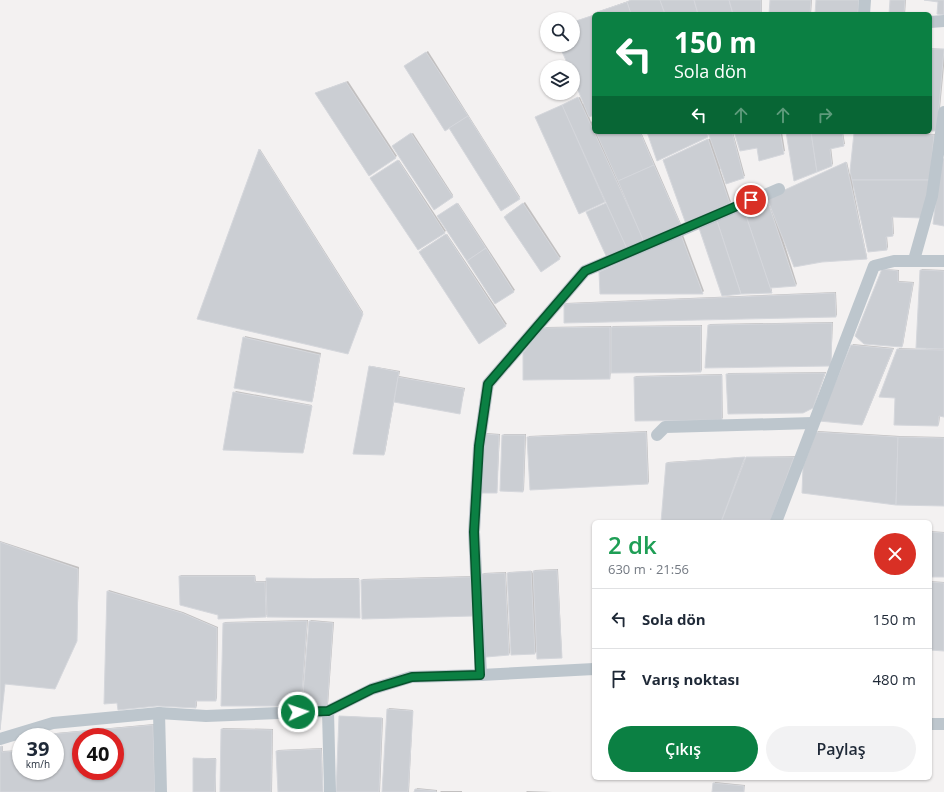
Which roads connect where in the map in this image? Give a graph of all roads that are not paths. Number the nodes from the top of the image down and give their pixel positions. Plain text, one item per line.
1 (865, 0) edge
2 (864, 12) edge
3 (944, 21) edge
4 (932, 22) edge
5 (944, 112) edge
6 (779, 189) dead end
7 (914, 260) junction
8 (944, 261) edge
9 (813, 423) junction
10 (657, 435) dead end
11 (777, 520) edge
12 (592, 668) edge
13 (480, 675) junction
14 (328, 711) junction
15 (159, 713) junction
16 (932, 724) edge
17 (944, 724) edge
18 (0, 739) edge
19 (161, 792) edge
20 (330, 792) edge

1 - 2 street
3 - 4 street
5 - 7 street
6 - 13 street
7 - 8 street
7 - 9 street
9 - 10 street
9 - 11 street
12 - 13 street
13 - 14 street
14 - 15 street
14 - 20 street
15 - 18 street
15 - 19 street
16 - 17 street

